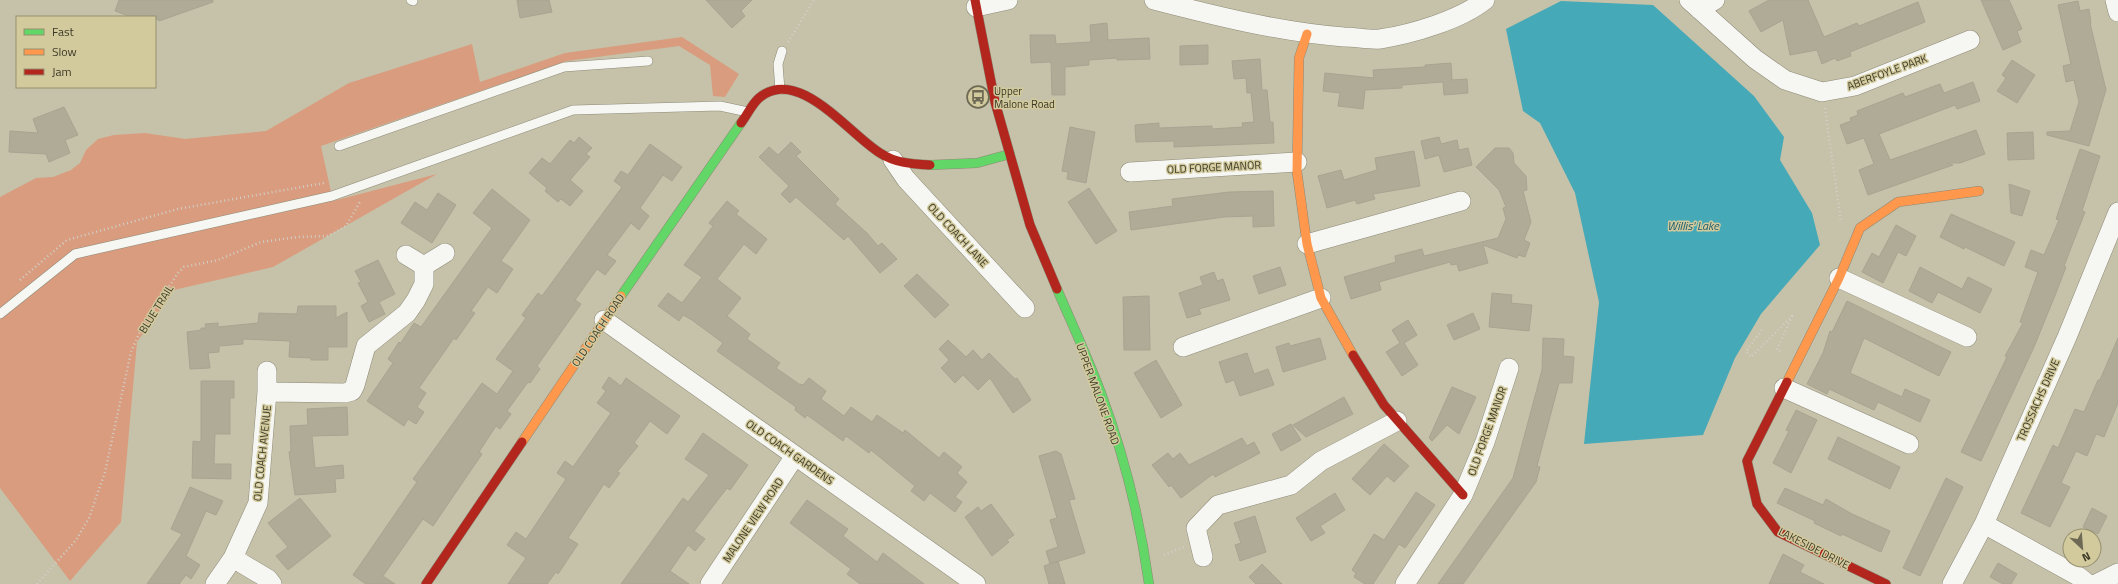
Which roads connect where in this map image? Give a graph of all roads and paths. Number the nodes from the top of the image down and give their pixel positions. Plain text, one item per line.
1 (814, 0) edge
2 (1008, 0) edge
3 (1154, 0) edge
4 (1485, 0) edge
5 (1715, 0) edge
6 (2115, 0) edge
7 (976, 4) edge
8 (1694, 5) edge
9 (2118, 12) edge
10 (1307, 34) junction
11 (1970, 40) dead end
12 (782, 51) joint
13 (648, 61) dead end
14 (780, 90) junction
15 (1822, 92) junction
16 (749, 112) junction
17 (339, 146) dead end
18 (1010, 154) junction
19 (893, 160) junction
20 (1297, 162) junction
21 (1130, 172) dead end
22 (1979, 191) dead end
23 (362, 198) dead end
24 (1461, 201) dead end
25 (2118, 212) edge
26 (1307, 244) junction
27 (1851, 248) junction
28 (446, 254) dead end
29 (406, 255) dead end
30 (424, 266) junction
31 (1839, 278) junction
32 (1321, 298) junction
33 (1025, 308) dead end
34 (0, 314) edge
35 (604, 320) junction
36 (1762, 330) dead end
37 (1967, 337) dead end
38 (1183, 347) dead end
39 (1798, 359) junction
40 (1509, 368) dead end
41 (267, 371) dead end
42 (1784, 388) junction
43 (267, 392) junction
44 (1397, 421) junction
45 (1909, 444) dead end
46 (795, 456) junction
47 (1463, 494) junction
48 (1984, 524) junction
49 (1201, 549) joint
50 (233, 558) junction
51 (1146, 562) junction
52 (2118, 573) edge
53 (713, 583) edge
54 (36, 584) edge
55 (215, 584) edge
56 (272, 584) edge
57 (426, 584) edge
58 (976, 584) edge
59 (1149, 584) edge
60 (1405, 584) edge
61 (1886, 584) edge
62 (1952, 584) edge
63 (2088, 584) edge
64 (2096, 584) edge

1 - 12 path
2 - 7 street
3 - 10 street
4 - 10 street
5 - 8 street
6 - 9 street
7 - 18 street, UPPER MALONE ROAD
8 - 15 street, ABERFOYLE PARK
10 - 20 street, OLD FORGE MANOR
11 - 15 street, ABERFOYLE PARK
12 - 14 lane
13 - 17 lane
14 - 16 street, OLD COACH ROAD
14 - 19 street, OLD COACH LANE
15 - 27 path
16 - 34 lane
16 - 35 street, OLD COACH ROAD
18 - 19 street, OLD COACH LANE
18 - 51 street, UPPER MALONE ROAD
19 - 33 street, OLD COACH LANE
20 - 21 street, OLD FORGE MANOR
20 - 26 street, OLD FORGE MANOR
22 - 27 street, LAKESIDE DRIVE
23 - 54 path, BLUE TRAIL
24 - 26 street
25 - 48 street, TROSSACHS DRIVE
26 - 32 street, OLD FORGE MANOR
27 - 31 street, LAKESIDE DRIVE
28 - 30 street
29 - 30 street
30 - 43 street, OLD COACH AVENUE
31 - 37 street
31 - 39 street, LAKESIDE DRIVE
32 - 38 street
32 - 44 street, OLD FORGE MANOR
35 - 46 street, OLD COACH GARDENS
35 - 57 street, OLD COACH ROAD
36 - 39 path
39 - 42 street, LAKESIDE DRIVE
40 - 47 street, OLD FORGE MANOR
41 - 43 street, OLD COACH AVENUE
42 - 45 street
42 - 61 street, LAKESIDE DRIVE
43 - 50 street, OLD COACH AVENUE
44 - 47 street, OLD FORGE MANOR
44 - 49 street
46 - 53 street, MALONE VIEW ROAD
46 - 58 street, OLD COACH GARDENS
47 - 60 street, OLD FORGE MANOR
48 - 62 street, TROSSACHS DRIVE
48 - 63 street
49 - 51 path
50 - 55 street, OLD COACH AVENUE
50 - 56 street
51 - 59 street, UPPER MALONE ROAD
52 - 64 street

